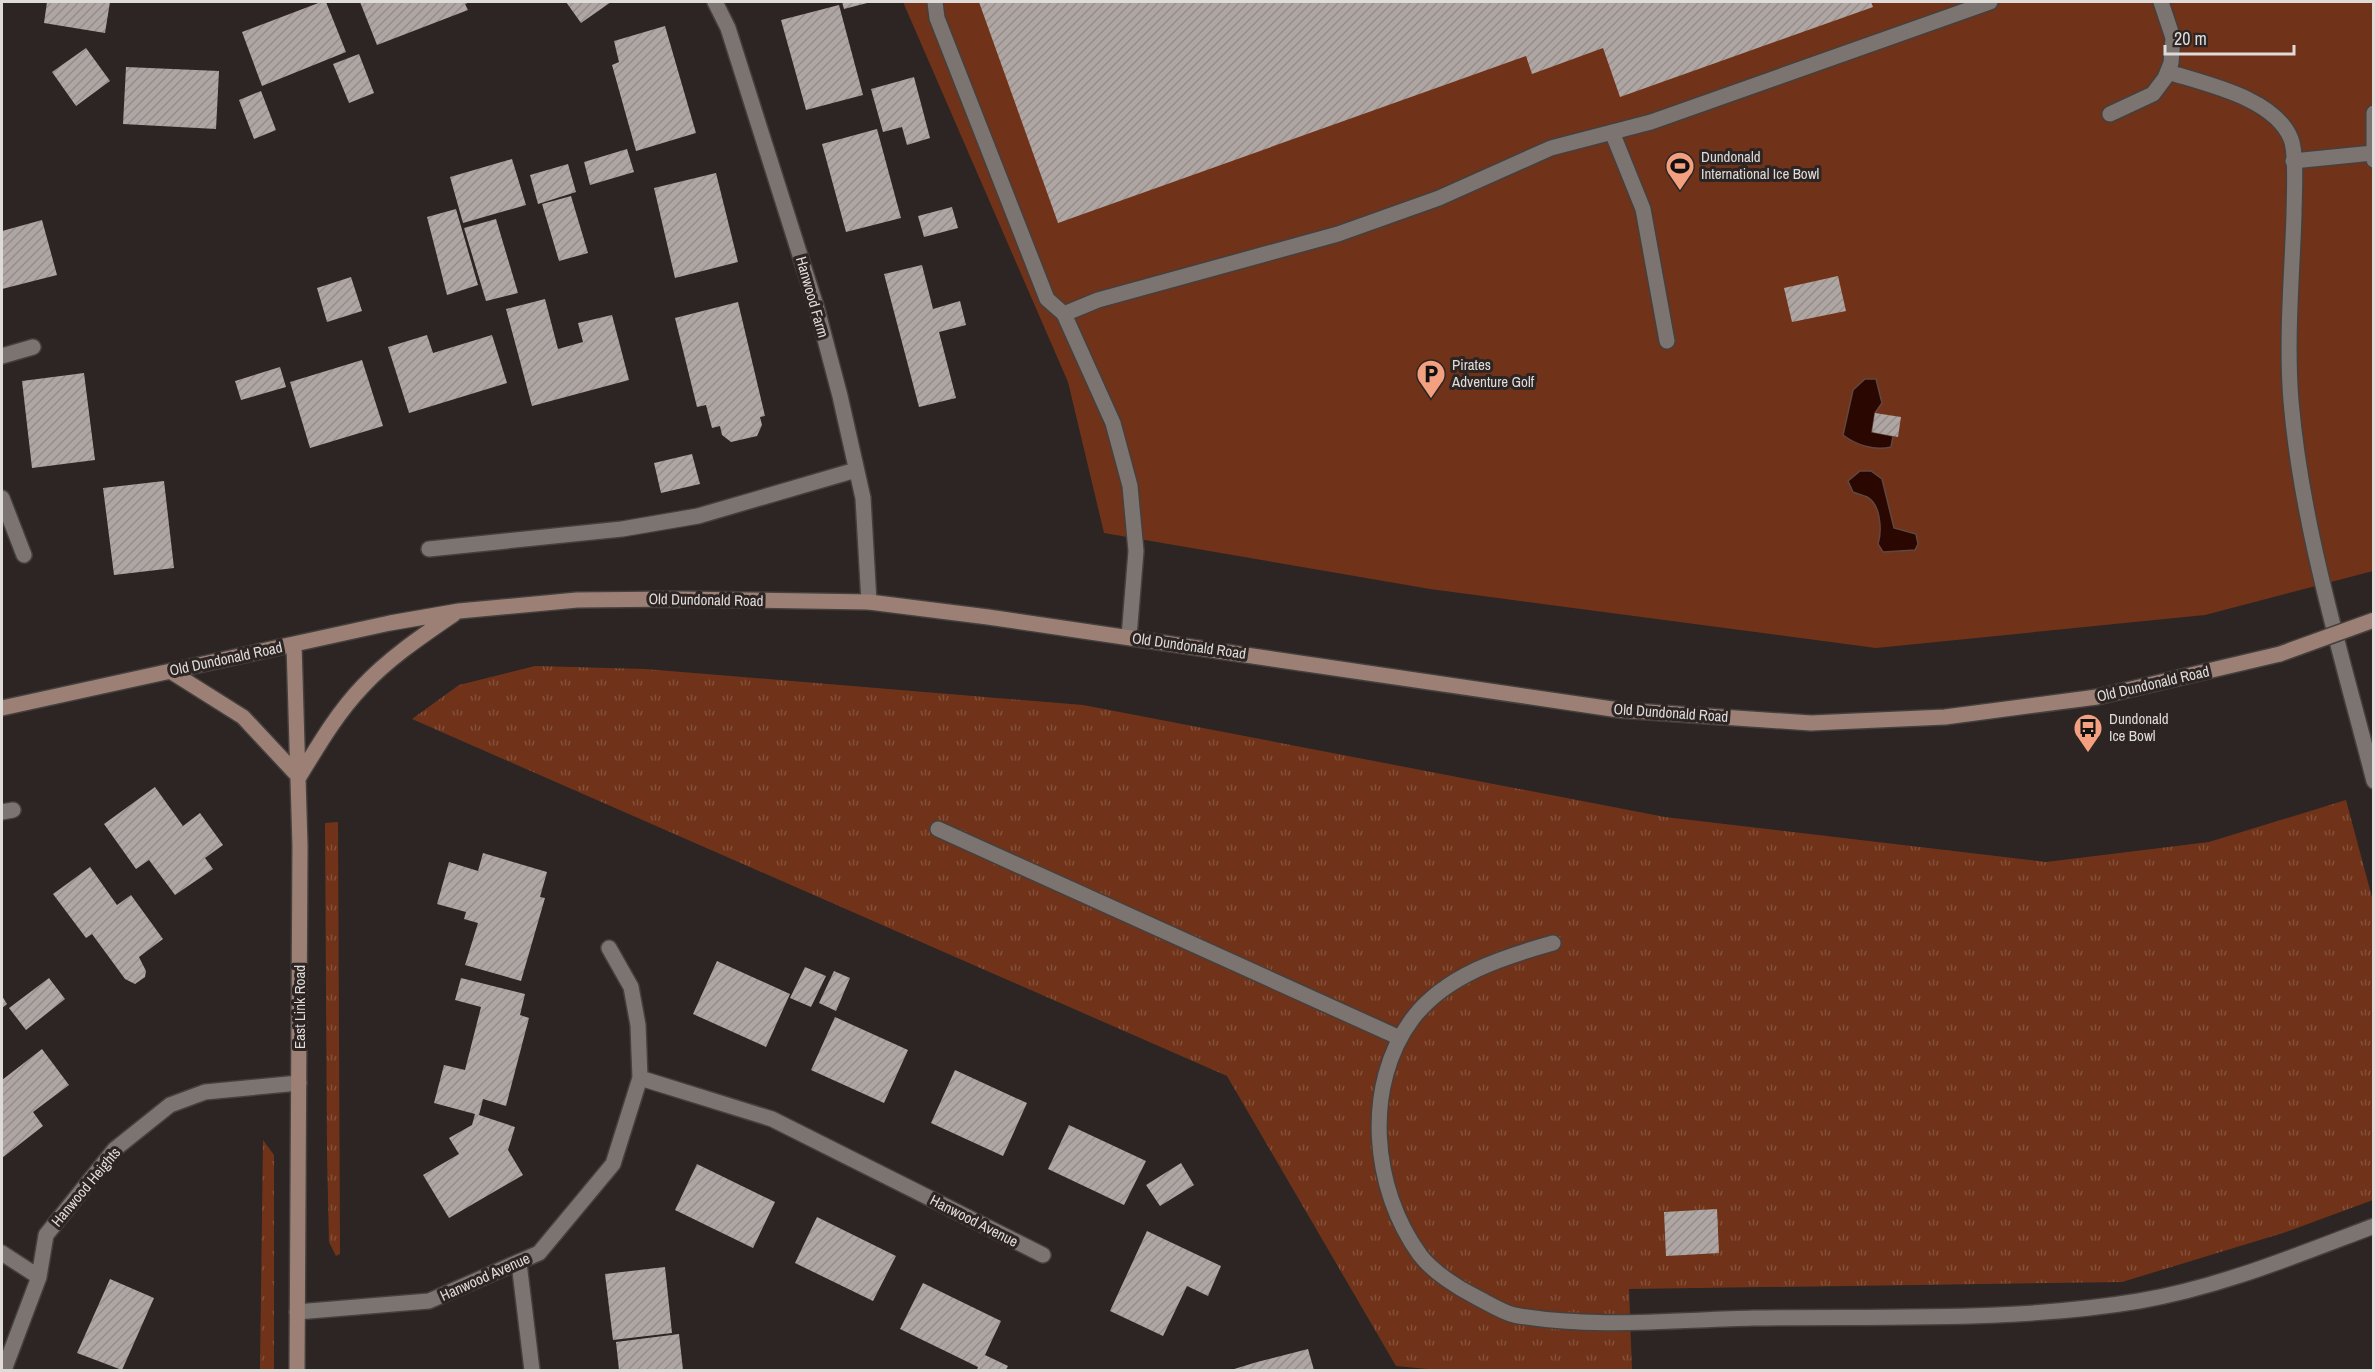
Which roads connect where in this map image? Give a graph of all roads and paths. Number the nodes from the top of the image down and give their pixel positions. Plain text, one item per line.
1 (715, 2) edge
2 (935, 2) edge
3 (1990, 2) edge
4 (2161, 2) edge
5 (2168, 72) junction
6 (2373, 113) edge
7 (2110, 114) dead end
8 (1612, 132) junction
9 (2373, 153) edge
10 (2373, 160) edge
11 (2293, 161) junction
12 (1064, 314) junction
13 (1667, 341) dead end
14 (33, 347) dead end
15 (2, 356) edge
16 (856, 470) junction
17 (2, 498) edge
18 (429, 549) dead end
19 (24, 555) dead end
20 (869, 602) junction
21 (459, 611) junction
22 (2373, 620) edge
23 (1129, 637) junction
24 (294, 644) junction
25 (170, 671) junction
26 (2, 708) edge
27 (299, 777) junction
28 (2373, 781) edge
29 (938, 829) dead end
30 (1553, 942) dead end
31 (609, 948) dead end
32 (1400, 1038) junction
33 (640, 1078) junction
34 (299, 1083) junction
35 (2373, 1226) edge
36 (2, 1253) edge
37 (1043, 1255) dead end
38 (519, 1263) junction
39 (39, 1277) junction
40 (297, 1312) junction
41 (4, 1371) edge
42 (297, 1371) edge
43 (532, 1371) edge

1 - 16 street, Hanwood Farm
2 - 12 street
3 - 8 street
4 - 5 street
5 - 7 street
5 - 11 street
6 - 9 street
8 - 12 street
8 - 13 street
9 - 10 street
9 - 11 street
11 - 28 street
12 - 23 street
14 - 15 street
16 - 18 street
16 - 20 street, Hanwood Farm
17 - 19 street
20 - 21 street, Old Dundonald Road
20 - 23 street, Old Dundonald Road
21 - 24 street, Old Dundonald Road
21 - 27 street
22 - 23 street, Old Dundonald Road, bridge
24 - 25 street, Old Dundonald Road
24 - 27 street, East Link Road
25 - 26 street, Old Dundonald Road
25 - 27 street
27 - 34 street, East Link Road
29 - 32 street
30 - 32 street
31 - 33 street, Hanwood Avenue
32 - 35 street
33 - 37 street, Hanwood Avenue
33 - 38 street, Hanwood Avenue
34 - 39 street, Hanwood Heights
34 - 40 street, East Link Road
36 - 39 street
38 - 40 street, Hanwood Avenue
38 - 43 street
39 - 41 street, Hanwood Heights
40 - 42 street, East Link Road

